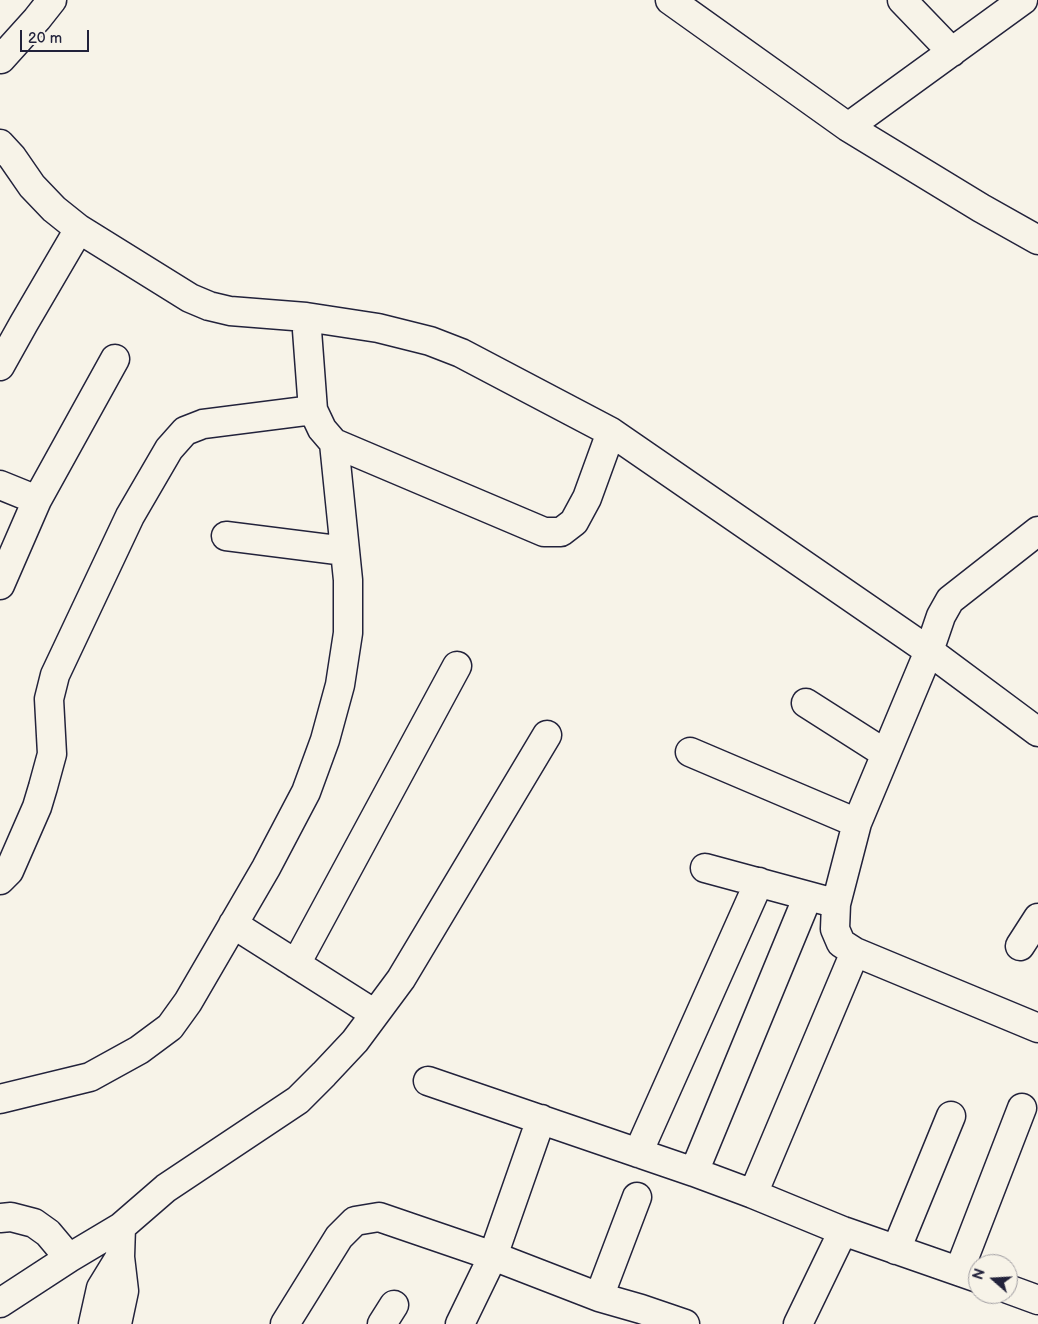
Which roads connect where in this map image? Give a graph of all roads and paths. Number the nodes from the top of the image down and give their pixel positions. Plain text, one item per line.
1 (52, 0) edge
2 (670, 0) edge
3 (902, 0) edge
4 (1023, 0) edge
5 (952, 52) junction
6 (0, 58) edge
7 (848, 127) junction
8 (0, 144) edge
9 (79, 229) junction
10 (1038, 240) edge
11 (306, 317) junction
12 (114, 359) dead end
13 (0, 366) edge
14 (313, 410) junction
15 (611, 432) junction
16 (334, 443) junction
17 (0, 485) edge
18 (37, 500) junction
19 (1038, 531) edge
20 (226, 536) dead end
21 (345, 551) junction
22 (0, 585) edge
23 (930, 650) junction
24 (457, 666) dead end
25 (806, 703) dead end
26 (1038, 732) edge
27 (547, 735) dead end
28 (690, 752) dead end
29 (886, 754) junction
30 (857, 822) junction
31 (705, 868) dead end
32 (0, 880) edge
33 (759, 882) junction
34 (808, 896) junction
35 (836, 904) junction
36 (1038, 918) edge
37 (232, 924) junction
38 (1020, 946) dead end
39 (854, 952) junction
40 (296, 964) junction
41 (375, 1014) junction
42 (1038, 1028) edge
43 (428, 1081) dead end
44 (0, 1099) edge
45 (1022, 1108) dead end
46 (951, 1116) dead end
47 (541, 1120) junction
48 (638, 1153) junction
49 (694, 1172) junction
50 (753, 1194) junction
51 (637, 1197) dead end
52 (0, 1218) edge
53 (121, 1227) junction
54 (843, 1231) junction
55 (896, 1250) junction
56 (975, 1254) edge
57 (493, 1256) junction
58 (120, 1257) junction
59 (69, 1258) junction
60 (968, 1275) edge
61 (1018, 1293) edge
62 (599, 1297) junction
63 (1038, 1300) edge
64 (0, 1303) edge
65 (93, 1324) edge
66 (117, 1324) edge
67 (285, 1324) edge
68 (460, 1324) edge
69 (685, 1324) edge
70 (798, 1324) edge

1 - 6 street
2 - 7 street
3 - 5 street
4 - 5 street
5 - 7 street
7 - 10 street
8 - 9 street
9 - 11 street
9 - 13 street
11 - 14 street
11 - 15 street
12 - 18 street
14 - 16 street
14 - 32 street
15 - 16 street
15 - 23 street
16 - 21 street
17 - 18 street
18 - 22 street
19 - 23 street
20 - 21 street
21 - 37 street
23 - 26 street
23 - 29 street
24 - 40 street
25 - 29 street
27 - 41 street
28 - 30 street
29 - 30 street
30 - 35 street
31 - 33 street
33 - 34 street
33 - 48 street
34 - 35 street
34 - 49 street
35 - 39 street
36 - 38 street
37 - 40 street
37 - 44 street
39 - 42 street
39 - 50 street
40 - 41 street
41 - 53 street
43 - 47 street
45 - 56 street
46 - 55 street
47 - 48 street
47 - 57 street
48 - 49 street
49 - 50 street
50 - 54 street
51 - 62 street
52 - 59 street
53 - 58 street
53 - 59 street
54 - 55 street
54 - 70 street
55 - 60 street
57 - 62 street
57 - 67 street
57 - 68 street
58 - 65 street
58 - 66 street
59 - 64 street
61 - 63 street
62 - 69 street

